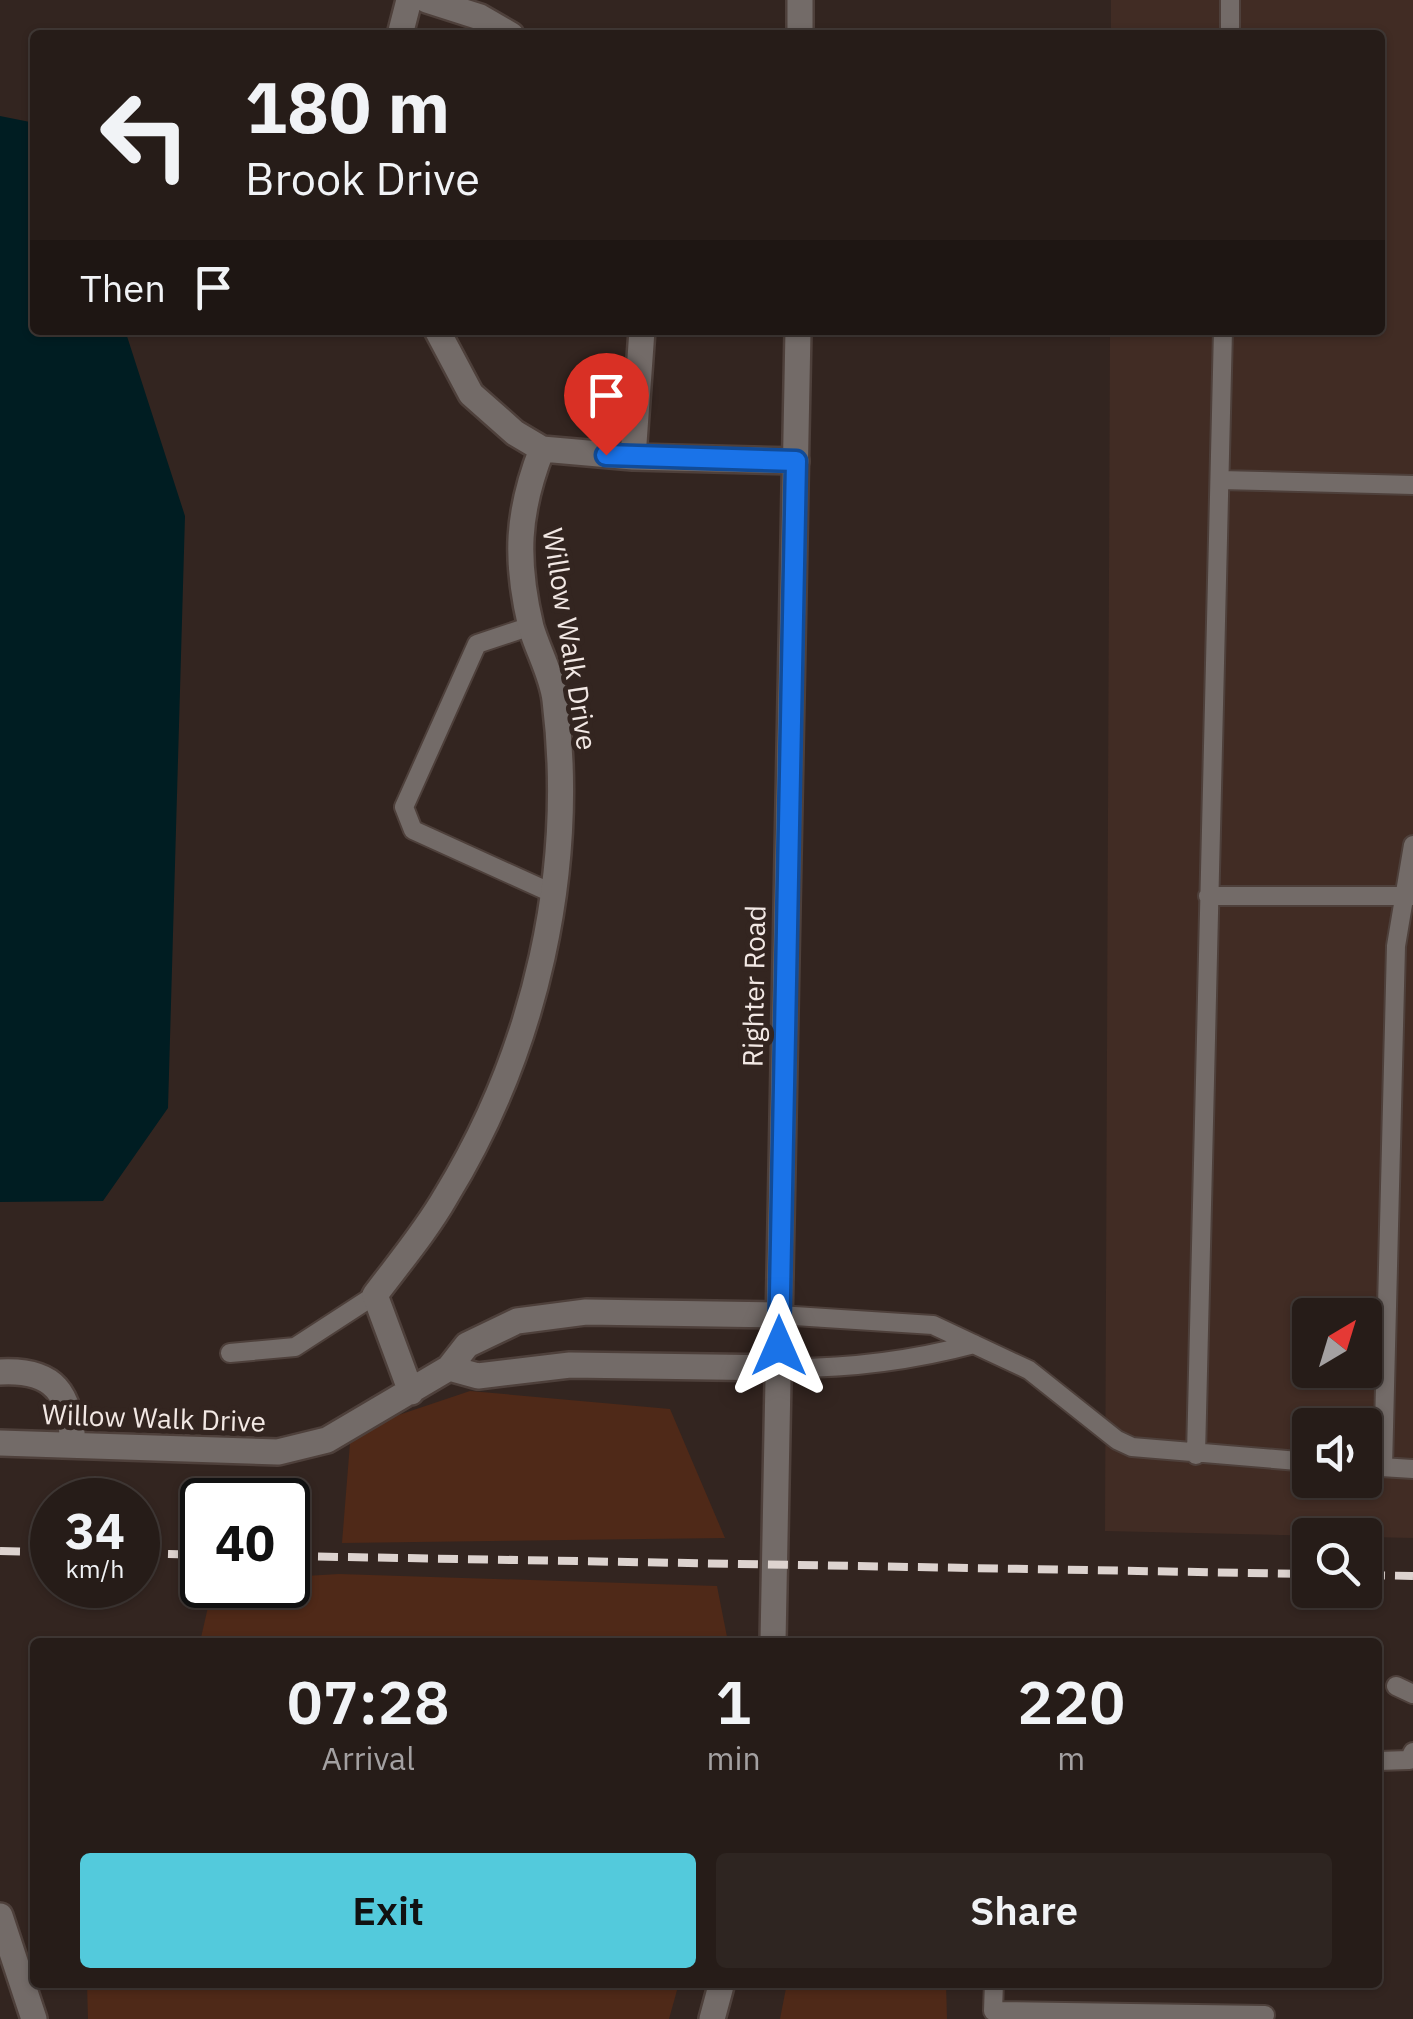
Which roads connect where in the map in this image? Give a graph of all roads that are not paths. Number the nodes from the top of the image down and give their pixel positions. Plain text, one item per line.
1 (409, 0) edge
2 (426, 0) edge
3 (800, 0) edge
4 (1230, 0) edge
5 (401, 30) edge
6 (502, 30) edge
7 (800, 30) edge
8 (1230, 30) edge
9 (439, 335) edge
10 (642, 335) edge
11 (798, 335) edge
12 (1223, 335) edge
13 (542, 449) junction
14 (633, 457) junction
15 (796, 461) junction
16 (1220, 480) junction
17 (1413, 484) edge
18 (531, 626) junction
19 (1413, 845) edge
20 (554, 894) junction
21 (1208, 896) junction
22 (1410, 897) edge
23 (375, 1295) junction
24 (778, 1314) junction
25 (974, 1344) junction
26 (230, 1353) dead end
27 (449, 1368) junction
28 (779, 1368) junction
29 (0, 1372) edge
30 (1384, 1375) joint
31 (412, 1392) junction
32 (1380, 1408) edge
33 (0, 1444) edge
34 (73, 1444) junction
35 (1196, 1454) junction
36 (1292, 1461) edge
37 (1382, 1467) edge
38 (1413, 1469) edge
39 (773, 1638) edge
40 (1413, 1752) edge
41 (1382, 1762) edge
42 (0, 1916) edge
43 (720, 1988) edge
44 (994, 1988) edge
45 (1265, 2015) dead end
46 (34, 2019) edge
47 (712, 2019) edge

1 - 5 street
2 - 6 street
3 - 7 street
4 - 8 lane
9 - 13 street
10 - 14 street
11 - 15 street, Righter Road
12 - 16 lane
13 - 14 street
13 - 18 street, Willow Walk Drive
14 - 15 street
15 - 24 street, Righter Road
16 - 17 lane
16 - 21 lane
18 - 20 street, Willow Walk Drive
18 - 20 lane
19 - 22 lane
20 - 23 street, Willow Walk Drive
21 - 22 lane
21 - 35 lane
22 - 30 lane
23 - 26 lane
23 - 31 street
24 - 25 lane
24 - 27 street, Willow Walk Drive
24 - 28 street, Righter Road
25 - 28 lane
25 - 35 lane
27 - 28 street
27 - 31 street, Willow Walk Drive
28 - 39 street, Righter Road
29 - 34 street
30 - 32 lane
31 - 34 street, Willow Walk Drive
33 - 34 street, Willow Walk Drive
35 - 36 lane
37 - 38 lane
40 - 41 lane
42 - 46 street
43 - 47 street
44 - 45 lane

